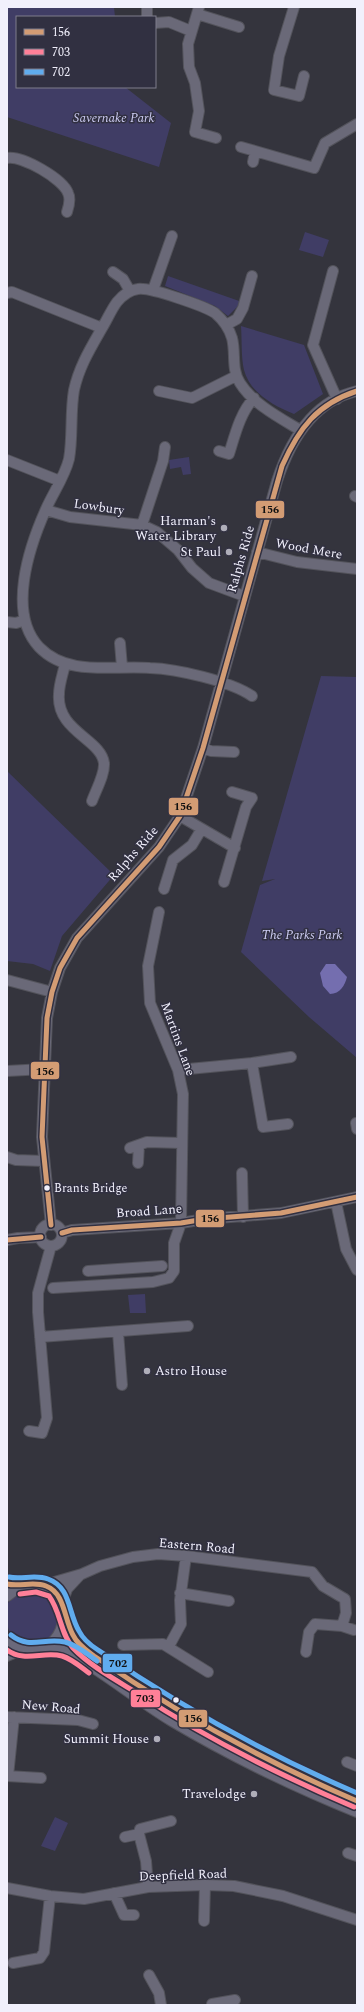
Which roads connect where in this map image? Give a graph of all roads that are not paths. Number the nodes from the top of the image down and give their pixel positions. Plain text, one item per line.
1 (294, 7) edge
2 (198, 11) edge
3 (156, 23) edge
4 (239, 27) dead end
5 (191, 31) junction
6 (304, 76) dead end
7 (357, 124) edge
8 (216, 138) dead end
9 (241, 147) dead end
10 (255, 152) junction
11 (7, 158) edge
12 (253, 162) dead end
13 (67, 212) dead end
14 (172, 236) dead end
15 (333, 271) dead end
16 (113, 272) dead end
17 (252, 276) dead end
18 (153, 290) junction
19 (130, 291) junction
20 (7, 292) edge
21 (226, 325) junction
22 (102, 328) junction
23 (236, 376) junction
24 (159, 391) dead end
25 (357, 391) edge
26 (254, 398) junction
27 (337, 399) junction
28 (300, 430) junction
29 (165, 447) dead end
30 (218, 451) dead end
31 (7, 460) edge
32 (60, 481) junction
33 (46, 510) junction
34 (142, 525) junction
35 (257, 552) junction
36 (357, 569) edge
37 (244, 596) junction
38 (25, 620) junction
39 (7, 622) edge
40 (120, 643) dead end
41 (65, 664) junction
42 (122, 667) junction
43 (222, 684) junction
44 (252, 696) dead end
45 (203, 748) junction
46 (234, 752) dead end
47 (232, 792) dead end
48 (92, 801) dead end
49 (180, 816) junction
50 (201, 830) junction
51 (235, 848) junction
52 (224, 882) dead end
53 (164, 889) dead end
54 (159, 912) dead end
55 (7, 980) edge
56 (52, 992) junction
57 (291, 1057) dead end
58 (252, 1063) junction
59 (44, 1069) junction
60 (178, 1070) junction
61 (7, 1071) edge
62 (288, 1124) dead end
63 (181, 1143) junction
64 (7, 1157) edge
65 (44, 1161) junction
66 (138, 1163) dead end
67 (242, 1173) dead end
68 (357, 1197) edge
69 (336, 1202) junction
70 (243, 1217) junction
71 (181, 1223) junction
72 (51, 1225) junction
73 (62, 1233) junction
74 (41, 1237) junction
75 (7, 1240) edge
76 (51, 1246) junction
77 (162, 1266) dead end
78 (129, 1268) junction
79 (357, 1270) edge
80 (85, 1278) junction
81 (129, 1284) junction
82 (54, 1288) dead end
83 (188, 1326) dead end
84 (118, 1332) junction
85 (40, 1337) junction
86 (122, 1385) dead end
87 (29, 1431) dead end
88 (186, 1556) junction
89 (82, 1574) junction
90 (44, 1585) junction
91 (12, 1586) edge
92 (180, 1593) junction
93 (7, 1594) edge
94 (229, 1601) dead end
95 (62, 1604) junction
96 (64, 1617) junction
97 (342, 1626) junction
98 (354, 1630) dead end
99 (7, 1641) edge
100 (123, 1645) dead end
101 (169, 1646) junction
102 (43, 1649) junction
103 (22, 1650) junction
104 (306, 1652) dead end
105 (7, 1656) edge
106 (208, 1672) dead end
107 (11, 1717) edge
108 (93, 1724) dead end
109 (347, 1762) dead end
110 (357, 1766) edge
111 (8, 1776) edge
112 (41, 1778) dead end
113 (357, 1801) edge
114 (357, 1811) edge
115 (171, 1821) dead end
116 (139, 1834) junction
117 (125, 1837) dead end
118 (205, 1885) junction
119 (148, 1887) junction
120 (7, 1888) edge
121 (114, 1893) junction
122 (50, 1896) junction
123 (134, 1915) dead end
124 (357, 1920) edge
125 (204, 1921) dead end
126 (13, 1963) dead end
127 (149, 1975) dead end
128 (235, 2000) dead end
129 (219, 2004) edge
130 (161, 2005) edge

1 - 6 street
2 - 4 street
2 - 5 street
3 - 5 street
5 - 8 street
7 - 10 street
9 - 10 street
10 - 12 street
11 - 13 street
14 - 18 street
15 - 27 street
16 - 19 street
17 - 21 street
18 - 19 street
18 - 21 street
19 - 22 street
20 - 22 street
21 - 23 street
22 - 32 street
23 - 24 street
23 - 26 street
25 - 27 street, Ralphs Ride
26 - 28 street
26 - 30 street
27 - 28 street, Ralphs Ride
28 - 35 street, Ralphs Ride
29 - 34 street
31 - 32 street
32 - 33 street
33 - 34 street, Lowbury
33 - 38 street
34 - 37 street, Lowbury
35 - 36 street, Wood Mere
35 - 37 street, Ralphs Ride
37 - 43 street, Ralphs Ride
38 - 39 street
38 - 41 street
40 - 42 street
41 - 42 street
41 - 48 street
42 - 43 street
43 - 44 street
43 - 45 street, Ralphs Ride
45 - 46 street
45 - 49 street, Ralphs Ride
47 - 51 street
49 - 50 street
49 - 56 street, Ralphs Ride
50 - 51 street
50 - 53 street
51 - 52 street
54 - 60 street, Martins Lane
55 - 56 street
56 - 59 street, Ralphs Ride
57 - 58 street
58 - 60 street
58 - 62 street
59 - 61 street
59 - 65 street, Ralphs Ride
60 - 63 street, Martins Lane
63 - 66 street
63 - 71 street, Martins Lane
64 - 65 street
65 - 72 street, Ralphs Ride
67 - 70 street
68 - 69 street, Broad Lane
69 - 70 street, Broad Lane
69 - 79 street
70 - 71 street, Broad Lane
71 - 73 street, Broad Lane
71 - 81 street, Martins Lane
72 - 73 street
72 - 74 street
73 - 76 street
74 - 75 street
74 - 76 street
76 - 85 street
77 - 78 street
78 - 80 street
78 - 81 street
80 - 81 street
80 - 82 street
83 - 84 street
84 - 85 street
84 - 86 street
85 - 87 street
88 - 89 street, Eastern Road
88 - 92 street
88 - 97 street, Eastern Road
89 - 90 street, Eastern Road
89 - 95 street, Eastern Road
90 - 91 main road
90 - 95 main road
91 - 93 main road
92 - 94 street
92 - 101 street
95 - 96 main road
96 - 102 main road
96 - 113 main road
97 - 98 street
97 - 104 street
99 - 103 main road
100 - 101 street
101 - 106 street
102 - 103 main road
102 - 114 main road
103 - 105 street
107 - 108 street, New Road
107 - 111 street
109 - 110 street
111 - 112 street
115 - 116 street
116 - 117 street
116 - 119 street
118 - 119 street, Deepfield Road
118 - 124 street, Deepfield Road
118 - 125 street
119 - 121 street, Deepfield Road
120 - 122 street, Deepfield Road
121 - 122 street, Deepfield Road
121 - 123 street
122 - 126 street
127 - 130 street
128 - 129 street

